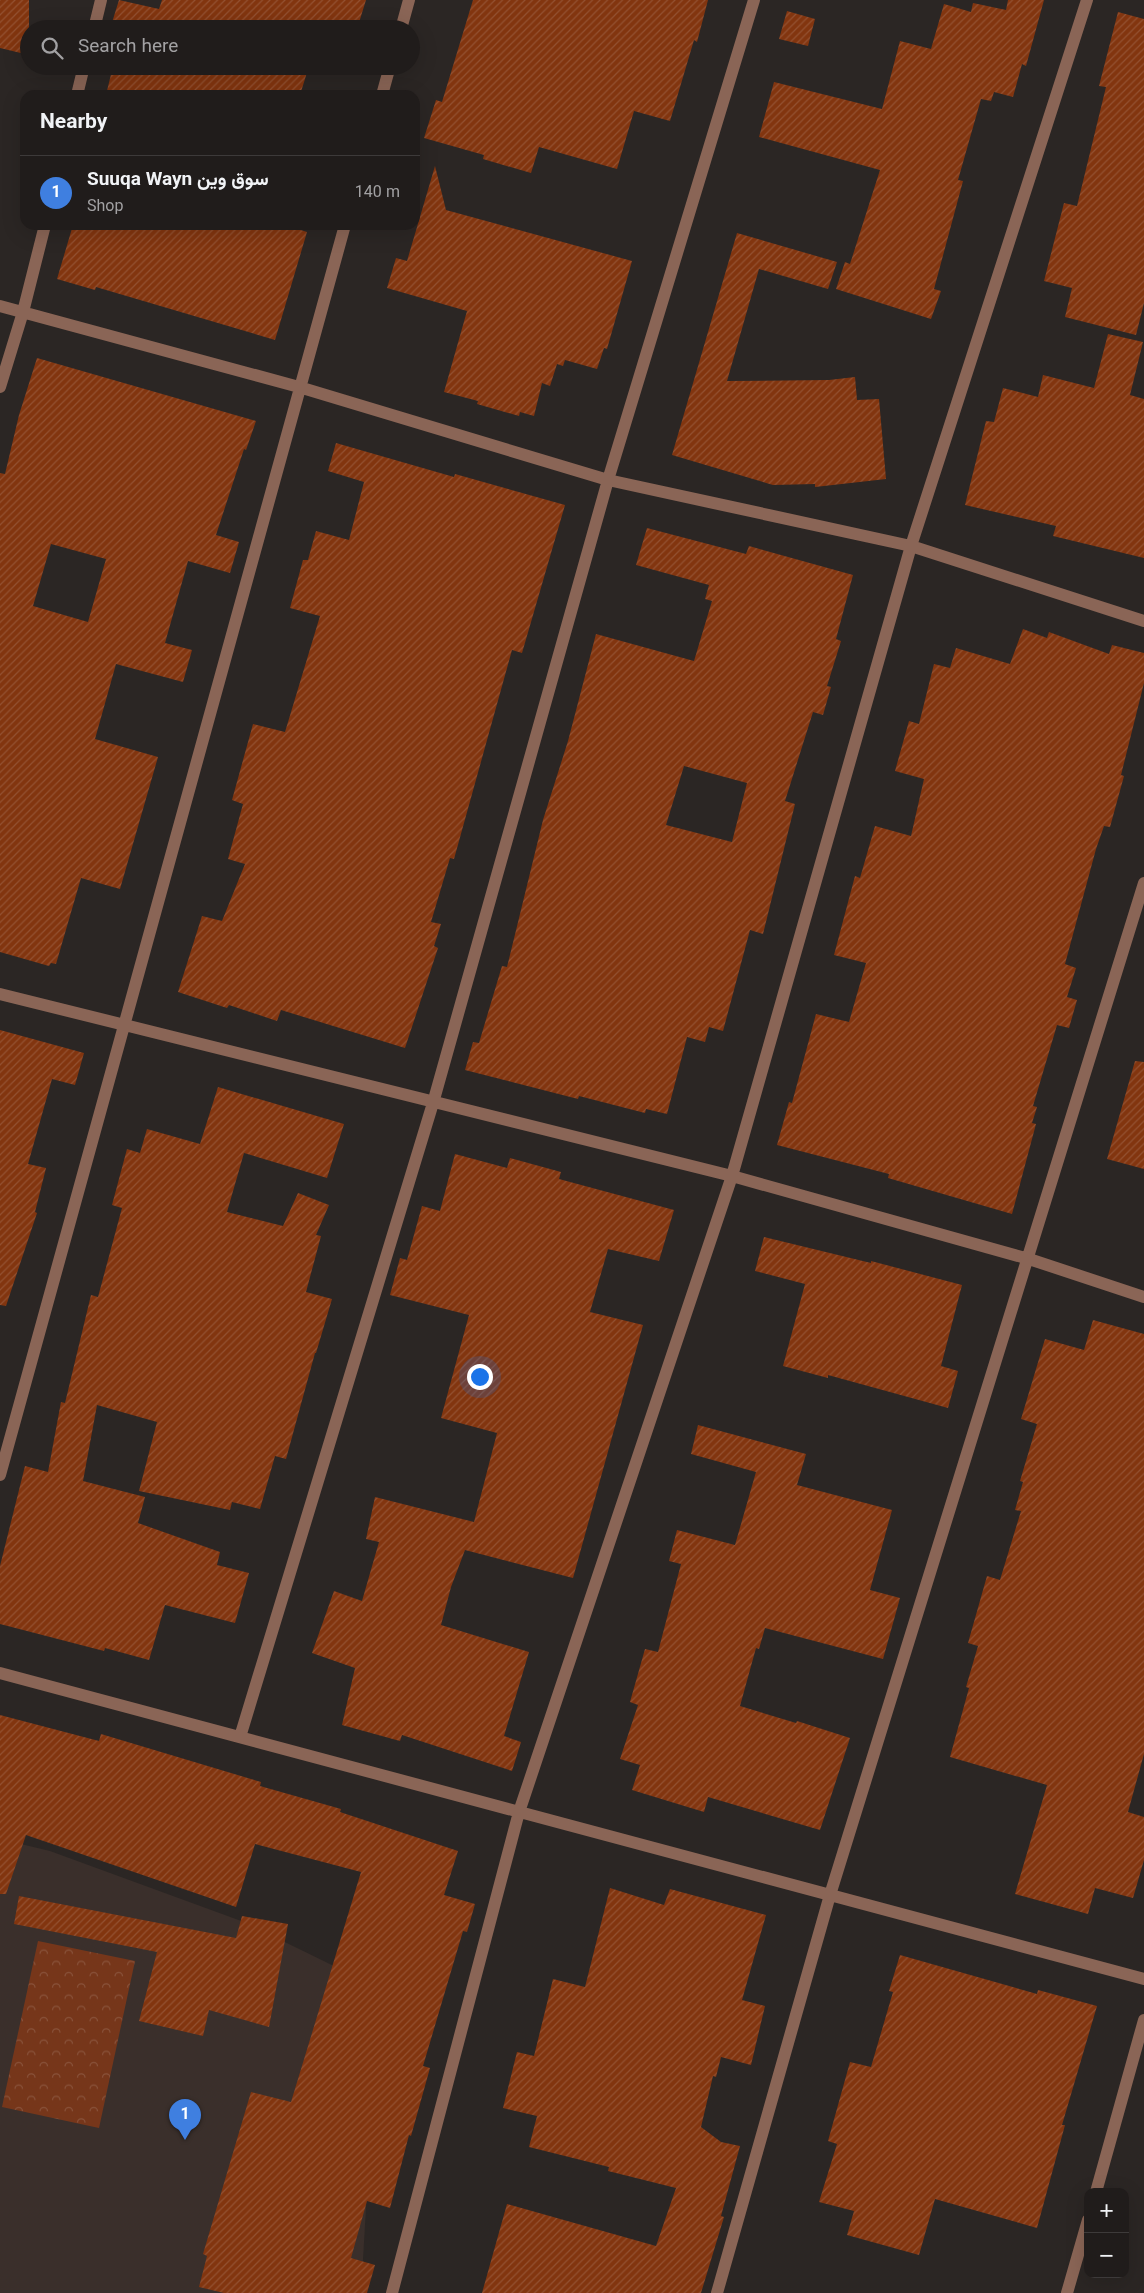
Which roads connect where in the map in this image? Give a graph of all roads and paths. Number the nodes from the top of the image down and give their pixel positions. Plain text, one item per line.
1 (101, 0) edge
2 (409, 0) edge
3 (754, 0) edge
4 (1086, 0) edge
5 (96, 20) edge
6 (403, 20) edge
7 (82, 75) edge
8 (388, 75) edge
9 (78, 90) edge
10 (383, 90) edge
11 (43, 230) edge
12 (344, 230) edge
13 (0, 306) edge
14 (23, 312) junction
15 (0, 387) edge
16 (300, 387) junction
17 (608, 480) junction
18 (911, 546) junction
19 (1144, 621) edge
20 (1144, 883) edge
21 (0, 994) edge
22 (123, 1024) junction
23 (433, 1103) junction
24 (732, 1176) junction
25 (1029, 1259) junction
26 (1144, 1297) edge
27 (0, 1475) edge
28 (0, 1673) edge
29 (240, 1737) junction
30 (519, 1812) junction
31 (830, 1895) junction
32 (1144, 1978) edge
33 (1144, 2020) edge
34 (1097, 2188) edge
35 (1084, 2233) edge
36 (392, 2293) edge
37 (717, 2293) edge
38 (1067, 2293) edge

1 - 5 street
2 - 6 street
3 - 17 street
4 - 18 street
7 - 9 street
8 - 10 street
11 - 14 street
12 - 16 street
13 - 14 street
14 - 15 street
14 - 16 street
16 - 17 street
16 - 22 street
17 - 18 street
17 - 23 street
18 - 19 street
18 - 24 street
20 - 25 street
21 - 22 street
22 - 23 street
22 - 27 street
23 - 24 street
23 - 29 street
24 - 25 street
24 - 30 street
25 - 26 street
25 - 31 street
28 - 29 street
29 - 30 street
30 - 31 street
30 - 36 street
31 - 32 street
31 - 37 street
33 - 34 street
35 - 38 street

